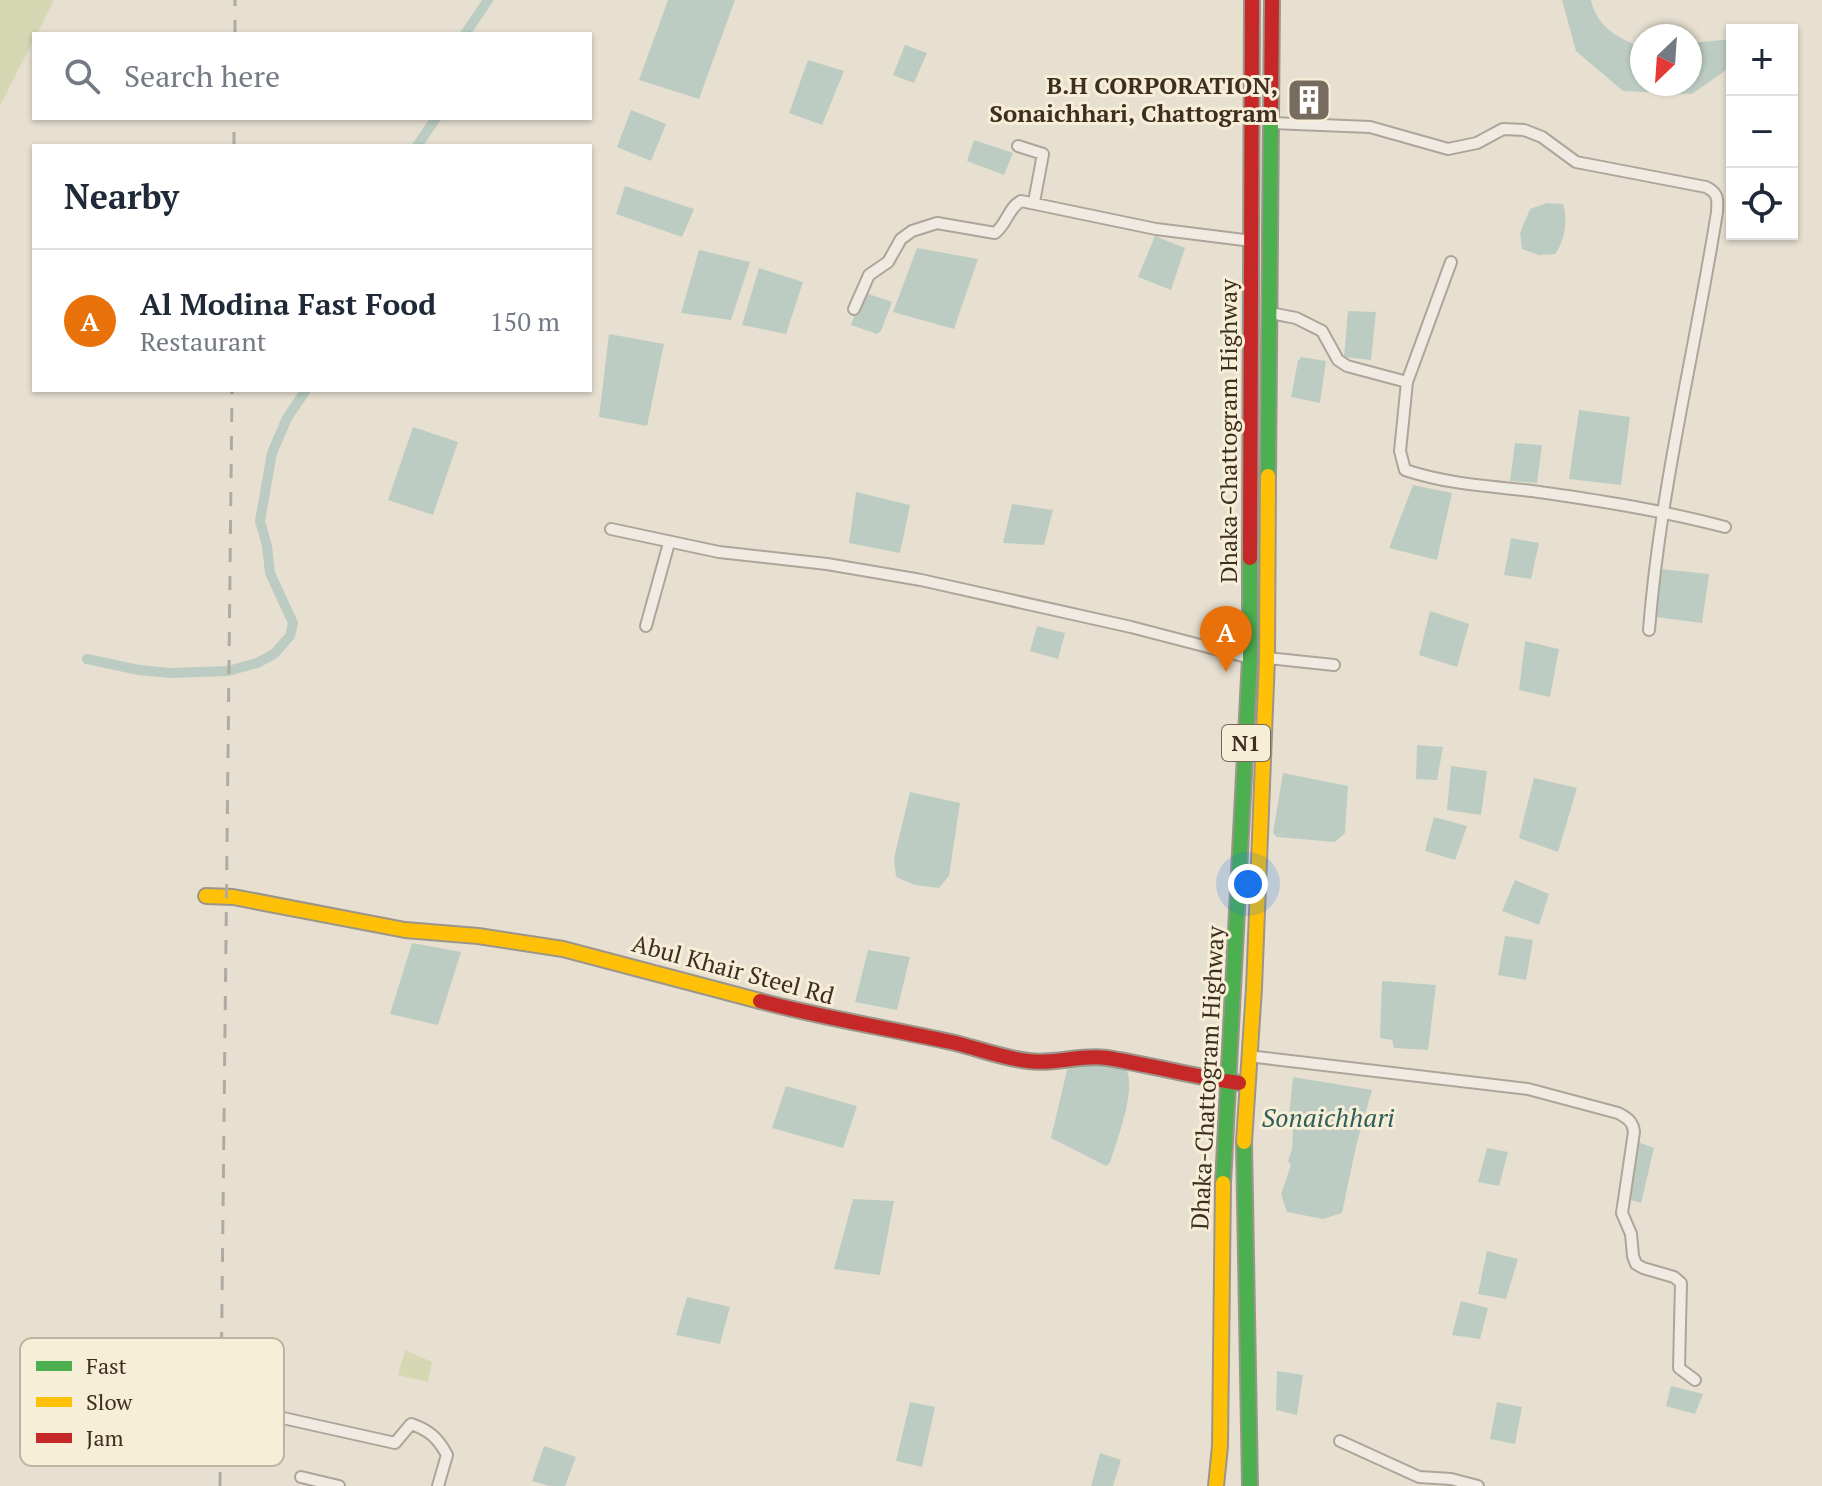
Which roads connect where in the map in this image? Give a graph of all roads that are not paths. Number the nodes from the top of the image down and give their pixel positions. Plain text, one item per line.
1 (1252, 0) edge
2 (1272, 0) edge
3 (1272, 123) junction
4 (1018, 146) dead end
5 (1034, 202) junction
6 (1252, 241) junction
7 (1451, 262) dead end
8 (854, 309) dead end
9 (1270, 313) junction
10 (1407, 382) junction
11 (1663, 511) junction
12 (1725, 527) dead end
13 (611, 529) dead end
14 (669, 543) junction
15 (646, 626) dead end
16 (1649, 630) dead end
17 (1250, 658) junction
18 (1267, 658) junction
19 (1334, 665) dead end
20 (206, 896) dead end
21 (1248, 1056) junction
22 (1229, 1082) junction
23 (1247, 1083) junction
24 (1246, 1206) junction
25 (1223, 1207) junction
26 (1695, 1380) dead end
27 (284, 1418) edge
28 (1340, 1441) dead end
29 (301, 1477) dead end
30 (339, 1486) edge
31 (438, 1486) edge
32 (1216, 1486) edge
33 (1250, 1486) edge
34 (1478, 1486) edge

1 - 6 main road, Dhaka-Chattogram Highway / N1
2 - 3 main road, Dhaka-Chattogram Highway / N1
3 - 9 main road, Dhaka-Chattogram Highway / N1
3 - 11 street
4 - 5 street
5 - 6 street
5 - 8 street
6 - 17 main road, Dhaka-Chattogram Highway / N1
7 - 10 street
9 - 10 street
9 - 18 main road, Dhaka-Chattogram Highway / N1
10 - 11 street
11 - 12 street
11 - 16 street
13 - 14 street
14 - 15 street
14 - 17 street
17 - 22 main road, Dhaka-Chattogram Highway / N1
18 - 19 street
18 - 21 main road, Dhaka-Chattogram Highway / N1
20 - 22 main road, Abul Khair Steel Rd
21 - 23 main road, Dhaka-Chattogram Highway / N1
21 - 26 street
22 - 23 main road, Abul Khair Steel Rd
22 - 25 main road, Dhaka-Chattogram Highway / N1
23 - 24 main road, Dhaka-Chattogram Highway / N1
24 - 25 main road
24 - 33 main road, Dhaka-Chattogram Highway / N1
25 - 32 main road, Dhaka-Chattogram Highway / N1
27 - 31 street
28 - 34 street
29 - 30 street

